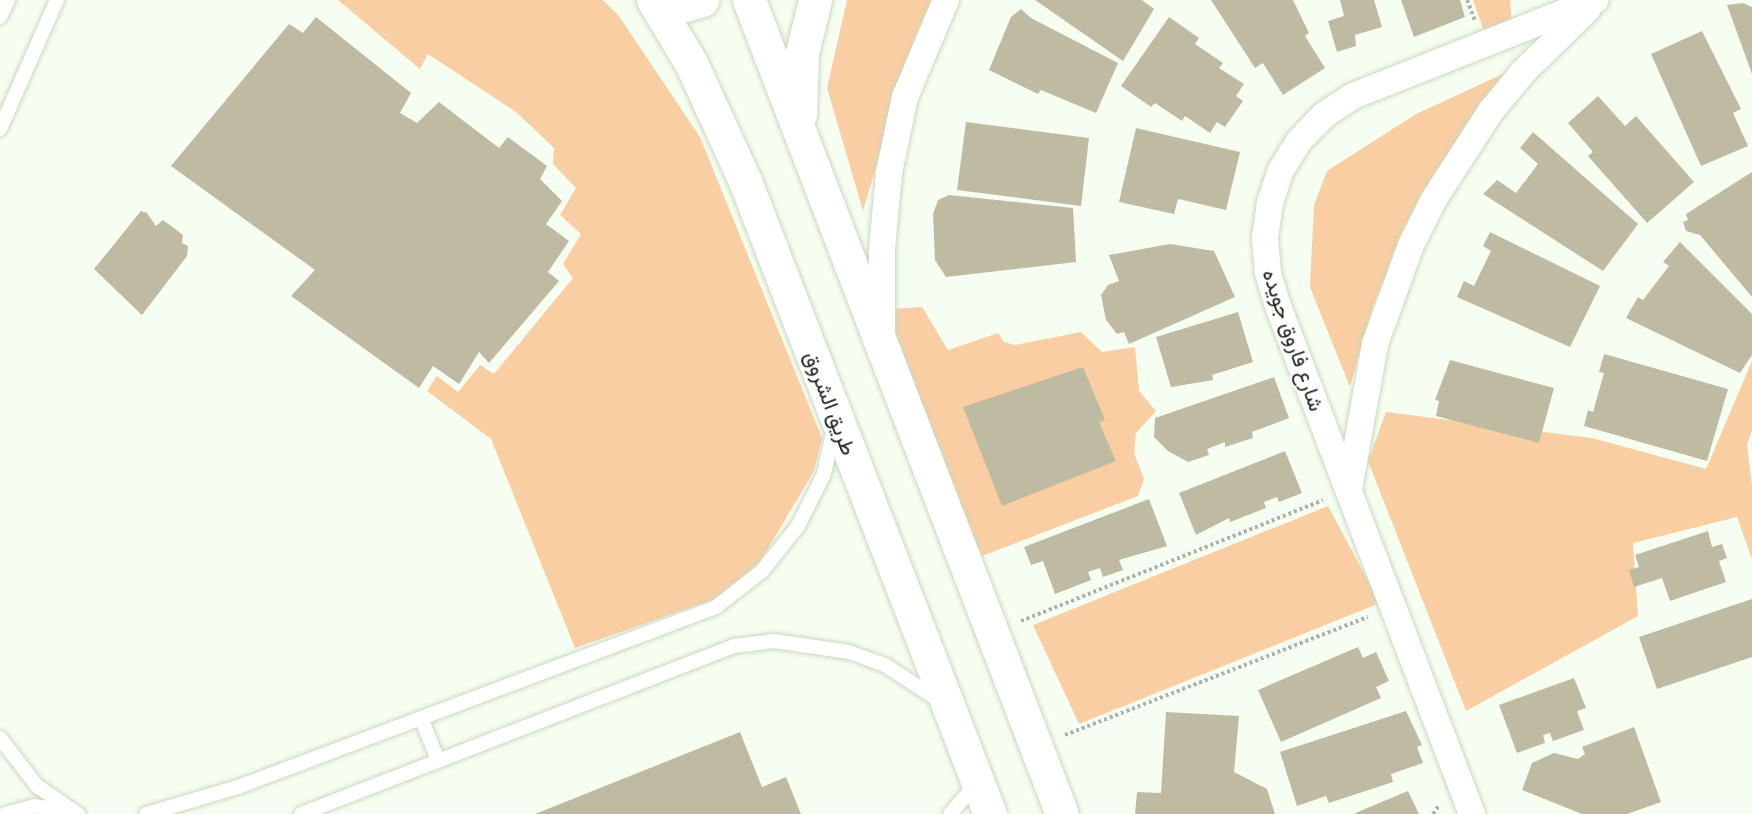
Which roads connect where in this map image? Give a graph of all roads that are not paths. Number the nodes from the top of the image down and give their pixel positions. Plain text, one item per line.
1 (8, 0) edge
2 (57, 0) edge
3 (655, 0) edge
4 (702, 0) edge
5 (749, 0) edge
6 (815, 0) edge
7 (946, 0) edge
8 (1597, 0) edge
9 (0, 17) edge
10 (0, 129) edge
11 (802, 140) junction
12 (882, 346) junction
13 (837, 417) junction
14 (1348, 490) junction
15 (948, 707) junction
16 (422, 718) junction
17 (0, 738) edge
18 (438, 760) junction
19 (977, 782) junction
20 (5, 814) edge
21 (77, 814) edge
22 (146, 814) edge
23 (301, 814) edge
24 (950, 814) edge
25 (990, 814) edge
26 (1062, 814) edge
27 (1472, 814) edge

1 - 9 lane
2 - 10 lane
3 - 4 street
3 - 13 street, طريق الشروق
5 - 11 street
6 - 11 street
7 - 12 street
8 - 14 street
8 - 14 street, شارع فاروق جويده
11 - 12 street
12 - 26 street
13 - 15 street, طريق الشروق
13 - 16 lane
14 - 27 street, شارع فاروق جويده
15 - 18 lane
15 - 19 street, طريق الشروق
16 - 18 lane
16 - 22 lane
17 - 21 lane
18 - 23 lane
19 - 24 lane
19 - 25 street, طريق الشروق
20 - 21 lane

